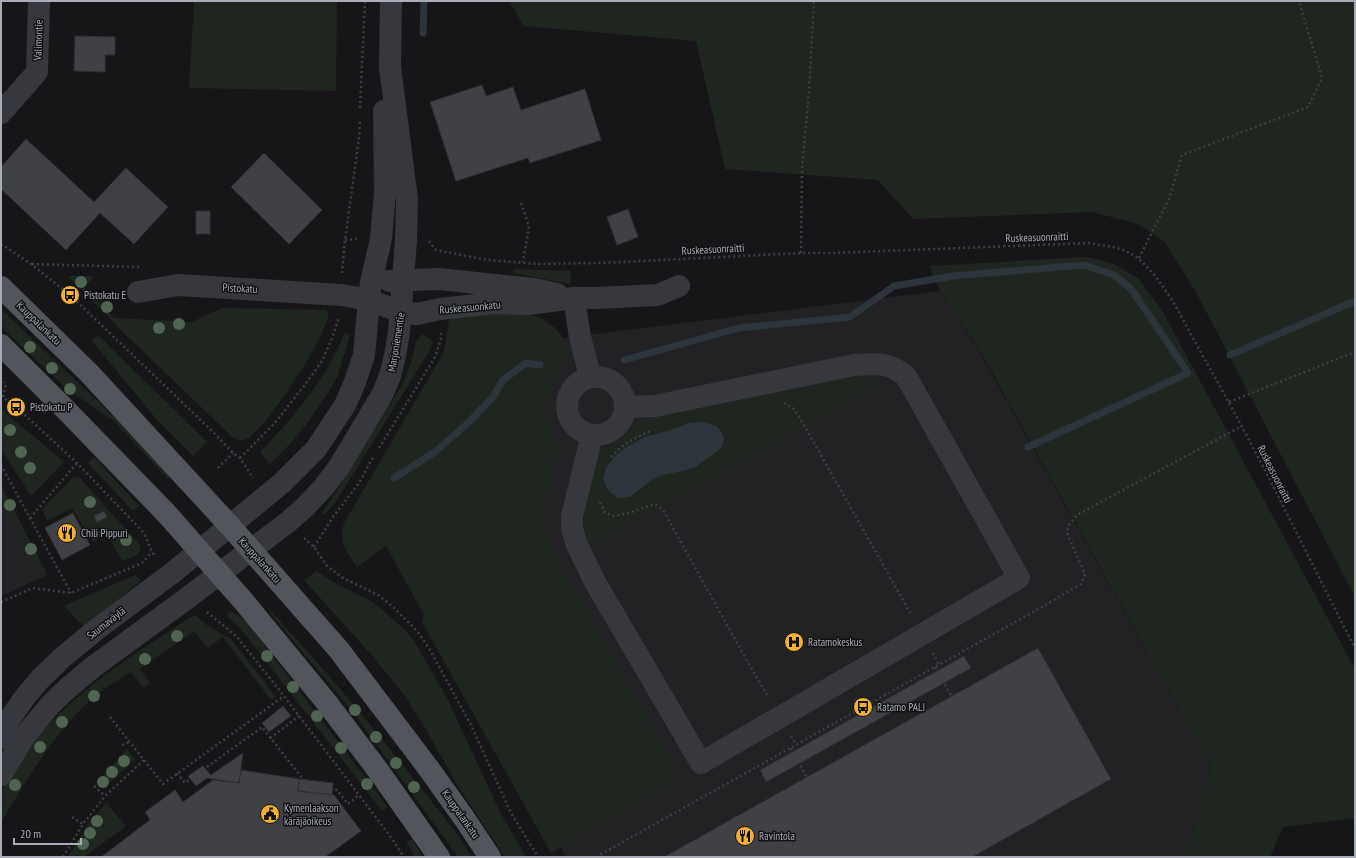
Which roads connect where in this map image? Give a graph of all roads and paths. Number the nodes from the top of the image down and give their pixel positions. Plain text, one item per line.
1 (39, 1) edge
2 (365, 1) edge
3 (391, 1) edge
4 (814, 1) edge
5 (1298, 1) edge
6 (390, 67) junction
7 (1, 113) edge
8 (521, 203) dead end
9 (427, 239) dead end
10 (1, 244) edge
11 (801, 252) junction
12 (1139, 258) junction
13 (523, 262) junction
14 (403, 279) junction
15 (679, 286) dead end
16 (1, 287) edge
17 (370, 291) junction
18 (138, 292) dead end
19 (341, 295) junction
20 (574, 298) junction
21 (401, 312) junction
22 (1, 345) edge
23 (1355, 352) edge
24 (590, 376) junction
25 (1, 379) edge
26 (2, 397) edge
27 (780, 400) dead end
28 (1229, 402) junction
29 (625, 407) junction
30 (1242, 426) junction
31 (653, 429) dead end
32 (592, 435) junction
33 (233, 453) junction
34 (240, 458) junction
35 (609, 459) dead end
36 (77, 463) junction
37 (1, 465) edge
38 (218, 468) dead end
39 (254, 480) dead end
40 (598, 496) dead end
41 (30, 518) junction
42 (230, 526) junction
43 (303, 538) dead end
44 (199, 550) junction
45 (251, 550) junction
46 (152, 552) junction
47 (156, 558) dead end
48 (219, 574) junction
49 (71, 593) junction
50 (1, 602) edge
51 (204, 610) dead end
52 (913, 618) dead end
53 (930, 648) dead end
54 (1355, 648) edge
55 (939, 665) junction
56 (935, 667) junction
57 (284, 696) junction
58 (952, 697) dead end
59 (771, 701) dead end
60 (299, 716) junction
61 (110, 717) dead end
62 (8, 729) edge
63 (901, 729) dead end
64 (903, 733) dead end
65 (270, 738) junction
66 (129, 742) junction
67 (122, 746) dead end
68 (790, 748) junction
69 (144, 760) junction
70 (178, 773) junction
71 (1, 775) edge
72 (807, 778) dead end
73 (94, 786) dead end
74 (787, 793) dead end
75 (359, 795) junction
76 (104, 796) junction
77 (789, 798) dead end
78 (72, 817) dead end
79 (83, 824) junction
80 (63, 857) edge
81 (404, 857) edge
82 (439, 857) edge
83 (490, 857) edge
84 (538, 857) edge
85 (596, 857) edge

1 - 7 street, Valimontie
2 - 19 path
3 - 6 street, Marjoniementie
4 - 11 path
5 - 12 path
6 - 14 street, Marjoniementie
6 - 17 street, Marjoniementie
8 - 13 path
9 - 13 path, Ruskeasuonraitti
10 - 33 path
11 - 12 path, Ruskeasuonraitti
11 - 13 path, Ruskeasuonraitti
12 - 28 path, Ruskeasuonraitti
14 - 17 street, Pistokatu
14 - 20 street, Ruskeasuonkatu
14 - 21 street, Marjoniementie
15 - 20 street, Ruskeasuonkatu
16 - 42 main road, Kauppalankatu
17 - 19 street, Pistokatu
17 - 21 street, Ruskeasuonkatu
17 - 42 street, Marjoniementie
18 - 19 street, Pistokatu
19 - 34 path
20 - 21 street, Ruskeasuonkatu
20 - 24 street
21 - 45 street, Marjoniementie
22 - 44 main road
23 - 28 path
24 - 29 street
24 - 32 street
25 - 26 path
26 - 36 path
27 - 52 path
28 - 30 path, Ruskeasuonraitti
29 - 32 street
29 - 32 street
30 - 54 path, Ruskeasuonraitti
30 - 55 path
31 - 35 path
33 - 34 path
33 - 38 path
34 - 39 path
36 - 41 path
36 - 46 path
37 - 41 path
40 - 59 path
41 - 49 path
42 - 44 street, Saumaväylä
42 - 45 main road, Kauppalankatu
43 - 84 path
44 - 48 main road
44 - 62 street, Saumaväylä
45 - 48 street, Marjoniementie
45 - 83 main road, Kauppalankatu
46 - 47 path
46 - 49 path
48 - 62 street, Saumaväylä
48 - 82 main road
49 - 50 path
51 - 57 path
53 - 55 path
55 - 56 path
56 - 58 path
56 - 68 path
57 - 60 path
57 - 70 path
60 - 65 path
60 - 75 path
61 - 66 path
62 - 71 street, Saumaväylä
63 - 64 path
65 - 70 path
65 - 75 path
66 - 67 path
66 - 69 path
68 - 72 path
68 - 85 path
69 - 70 path
69 - 76 path
73 - 76 path
74 - 77 path
75 - 81 path
76 - 79 path
78 - 79 path
79 - 80 path

